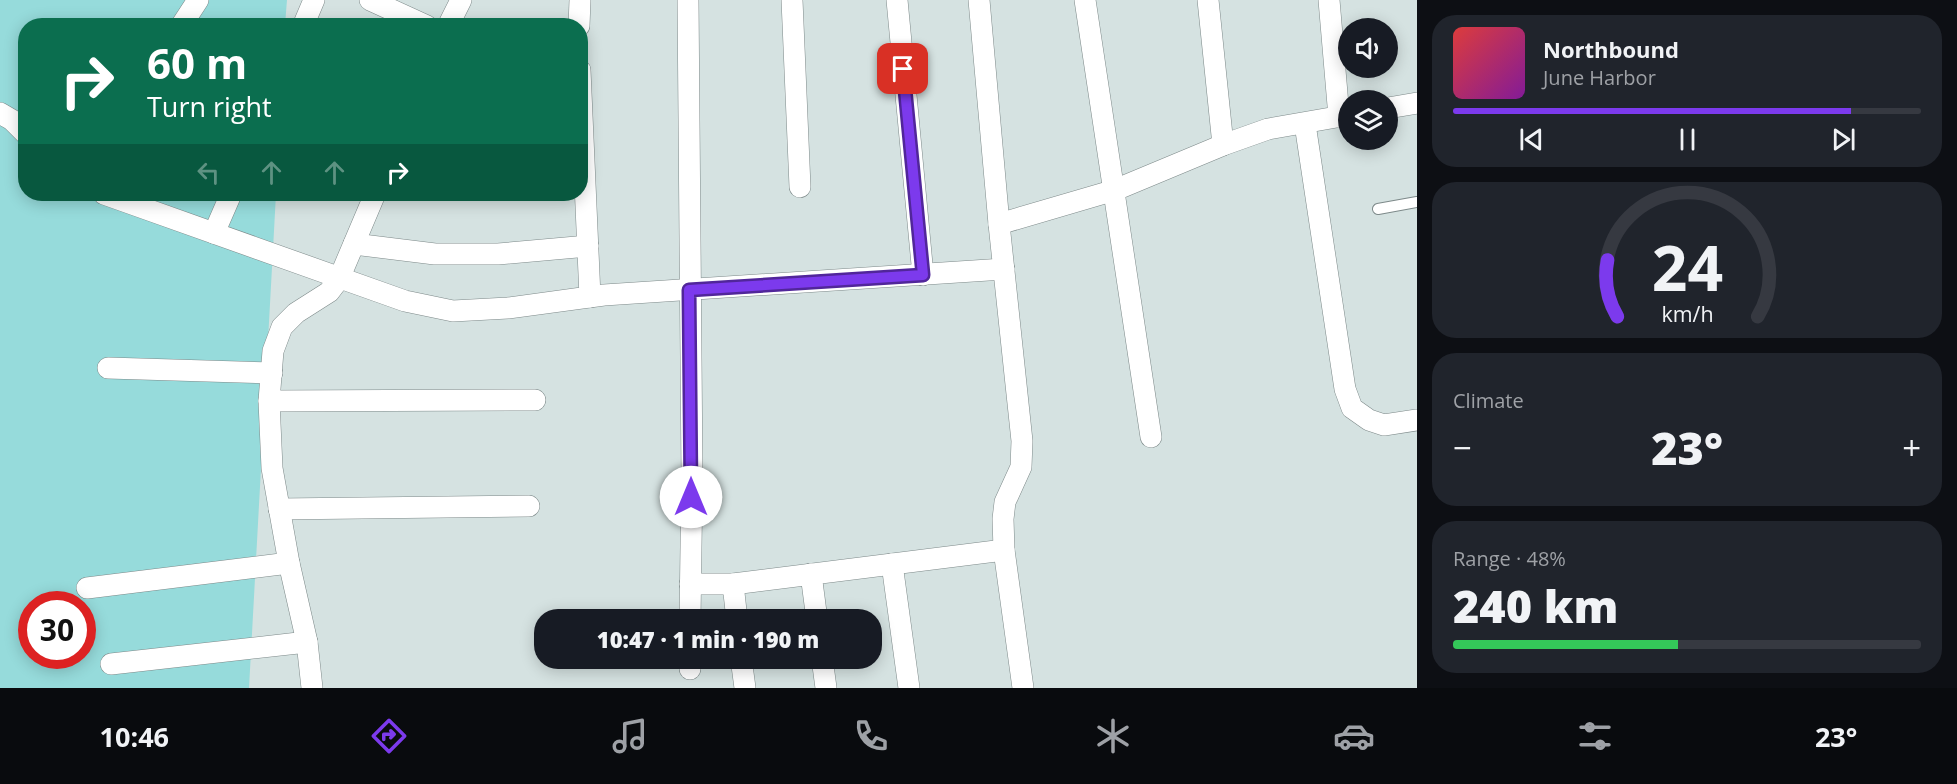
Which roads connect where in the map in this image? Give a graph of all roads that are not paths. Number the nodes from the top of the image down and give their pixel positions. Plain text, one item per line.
1 (198, 0) edge
2 (314, 0) edge
3 (370, 0) edge
4 (461, 0) edge
5 (580, 0) edge
6 (688, 0) edge
7 (792, 0) edge
8 (897, 0) edge
9 (979, 0) edge
10 (1085, 0) edge
11 (1208, 0) edge
12 (1329, 0) edge
13 (186, 18) edge
14 (306, 18) edge
15 (409, 18) edge
16 (452, 18) edge
17 (579, 18) edge
18 (1341, 90) edge
19 (1417, 103) edge
20 (1398, 106) edge
21 (0, 113) edge
22 (1338, 117) edge
23 (1305, 124) junction
24 (18, 126) edge
25 (1224, 145) junction
26 (800, 187) dead end
27 (1115, 190) junction
28 (124, 201) edge
29 (228, 201) edge
30 (372, 201) edge
31 (586, 201) edge
32 (1417, 202) edge
33 (1378, 209) dead end
34 (999, 224) junction
35 (214, 233) junction
36 (354, 244) junction
37 (588, 246) junction
38 (1004, 269) junction
39 (923, 275) junction
40 (339, 279) junction
41 (689, 290) junction
42 (590, 297) junction
43 (108, 368) dead end
44 (272, 373) junction
45 (535, 400) dead end
46 (269, 401) junction
47 (1417, 420) edge
48 (1151, 437) dead end
49 (529, 506) dead end
50 (279, 509) junction
51 (1004, 550) junction
52 (289, 563) junction
53 (892, 564) junction
54 (811, 574) junction
55 (690, 584) junction
56 (733, 584) junction
57 (87, 588) dead end
58 (690, 609) edge
59 (736, 609) edge
60 (816, 609) edge
61 (307, 642) junction
62 (111, 664) dead end
63 (742, 669) edge
64 (823, 669) edge
65 (312, 688) edge
66 (745, 688) edge
67 (826, 688) edge
68 (909, 688) edge
69 (1023, 688) edge

1 - 13 street
2 - 14 street
3 - 15 street
4 - 16 street
5 - 17 street
6 - 41 street
7 - 26 street
8 - 39 street
9 - 34 street
10 - 27 street
11 - 25 street
12 - 18 street
19 - 20 street
21 - 24 street
22 - 23 street
23 - 25 street
23 - 47 street
25 - 27 street
27 - 34 street
27 - 48 street
28 - 35 street
29 - 35 street
30 - 36 street
31 - 37 street
32 - 33 lane
34 - 38 street
35 - 40 street
36 - 37 street
36 - 40 street
37 - 42 street
38 - 39 street
38 - 51 street
39 - 41 street
40 - 42 street
40 - 44 street
41 - 42 street
41 - 55 street
43 - 44 street
44 - 46 street
45 - 46 street
46 - 50 street
49 - 50 street
50 - 52 street
51 - 53 street
51 - 69 street
52 - 57 street
52 - 61 street
53 - 54 street
53 - 68 street
54 - 56 street
54 - 60 street
55 - 56 street
55 - 58 street
56 - 59 street
61 - 62 street
61 - 65 street
63 - 66 street
64 - 67 street

